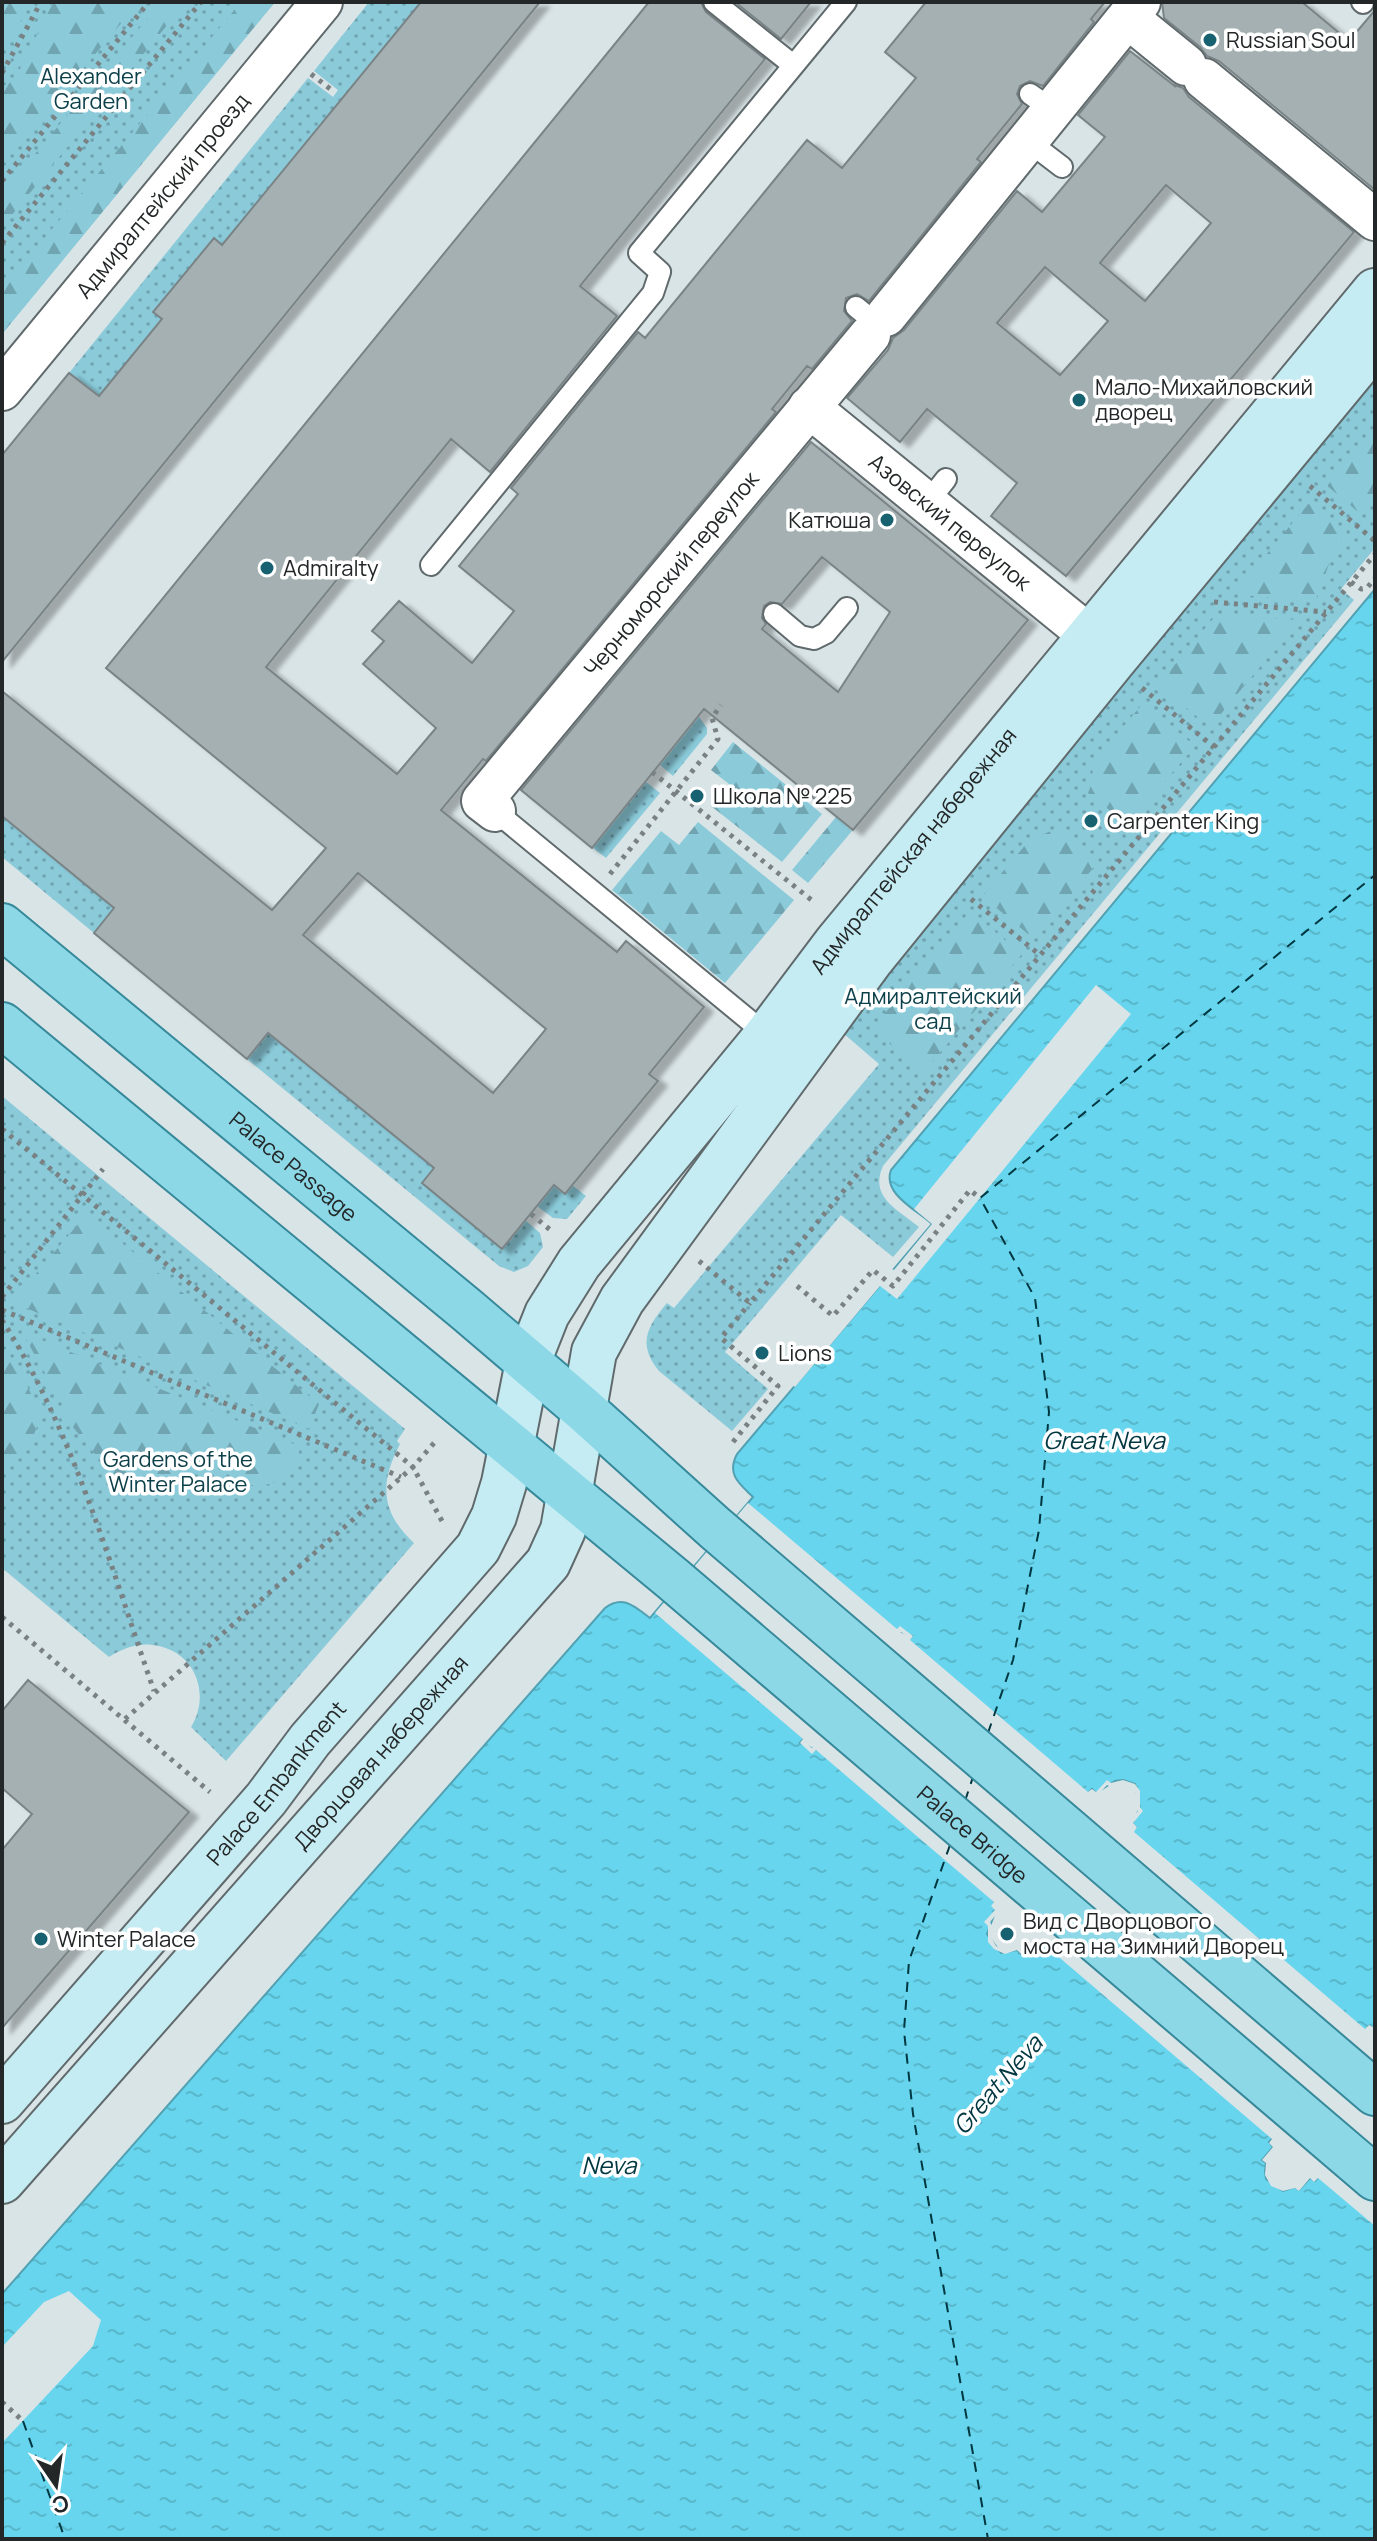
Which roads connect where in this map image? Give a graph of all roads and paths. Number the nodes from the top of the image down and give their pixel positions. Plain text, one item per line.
1 (41, 2) edge
2 (149, 2) edge
3 (201, 2) edge
4 (322, 2) edge
5 (714, 2) edge
6 (846, 2) edge
7 (1134, 10) edge
8 (793, 65) junction
9 (304, 69) dead end
10 (2, 73) edge
11 (333, 91) dead end
12 (1028, 141) junction
13 (1062, 167) dead end
14 (2, 181) edge
15 (1375, 220) edge
16 (2, 243) edge
17 (1375, 291) edge
18 (1375, 344) edge
19 (2, 390) edge
20 (809, 407) junction
21 (1310, 486) dead end
22 (1375, 541) edge
23 (1375, 554) edge
24 (431, 565) dead end
25 (1375, 578) edge
26 (1351, 582) junction
27 (1214, 602) dead end
28 (847, 608) dead end
29 (1326, 612) junction
30 (774, 614) dead end
31 (1090, 636) junction
32 (1142, 688) dead end
33 (721, 705) dead end
34 (1214, 747) junction
35 (652, 772) dead end
36 (676, 792) junction
37 (495, 811) joint
38 (594, 893) junction
39 (967, 895) dead end
40 (814, 902) dead end
41 (2, 926) edge
42 (1040, 955) junction
43 (2, 1025) edge
44 (767, 1035) junction
45 (2, 1129) edge
46 (103, 1169) dead end
47 (82, 1195) junction
48 (980, 1198) dead end
49 (531, 1214) dead end
50 (561, 1238) dead end
51 (708, 1268) dead end
52 (797, 1286) dead end
53 (2, 1297) edge
54 (750, 1303) junction
55 (2, 1310) edge
56 (2, 1320) edge
57 (528, 1362) junction
58 (583, 1409) junction
59 (733, 1442) dead end
60 (434, 1443) dead end
61 (511, 1445) junction
62 (413, 1467) junction
63 (401, 1477) junction
64 (569, 1492) junction
65 (443, 1523) dead end
66 (4, 1621) edge
67 (154, 1691) junction
68 (125, 1719) junction
69 (210, 1792) dead end
70 (1375, 2093) edge
71 (2, 2101) edge
72 (1375, 2178) edge
73 (2, 2181) edge
74 (2, 2402) edge
75 (23, 2421) dead end

1 - 10 path
2 - 14 path
3 - 16 path
4 - 19 street, Адмиралтейский проезд
5 - 8 lane
6 - 8 lane
7 - 12 street, Черноморский переулок
7 - 15 street
8 - 24 lane
9 - 11 path
12 - 13 lane
12 - 20 street, Черноморский переулок
17 - 31 main road, Адмиралтейская набережная
18 - 58 main road, Адмиралтейская набережная
20 - 31 street, Азовский переулок
20 - 37 street, Черноморский переулок
21 - 22 path
23 - 26 path
25 - 26 path
26 - 29 path
27 - 29 path
28 - 30 lane
29 - 34 path
31 - 44 main road, Адмиралтейская набережная
32 - 34 path
33 - 36 path
34 - 42 path
35 - 36 path
36 - 38 path
36 - 40 path
37 - 38 lane
38 - 44 lane
39 - 42 path
41 - 57 main road, Palace Passage
42 - 54 path
43 - 61 main road
44 - 57 main road, Адмиралтейская набережная
45 - 47 path
46 - 47 path
47 - 53 path
47 - 62 path
48 - 52 path
49 - 50 path
51 - 54 path
54 - 59 path
55 - 63 path
56 - 67 path
57 - 58 main road, Palace Passage
57 - 61 main road, Адмиралтейская набережная
58 - 64 main road, Адмиралтейская набережная
58 - 70 main road
60 - 62 path
61 - 64 main road
61 - 71 main road, Palace Embankment
62 - 63 path
62 - 65 path
63 - 67 path
64 - 72 main road, Palace Bridge
64 - 73 main road, Дворцовая набережная
66 - 68 path
67 - 68 path
68 - 69 path
74 - 75 path

